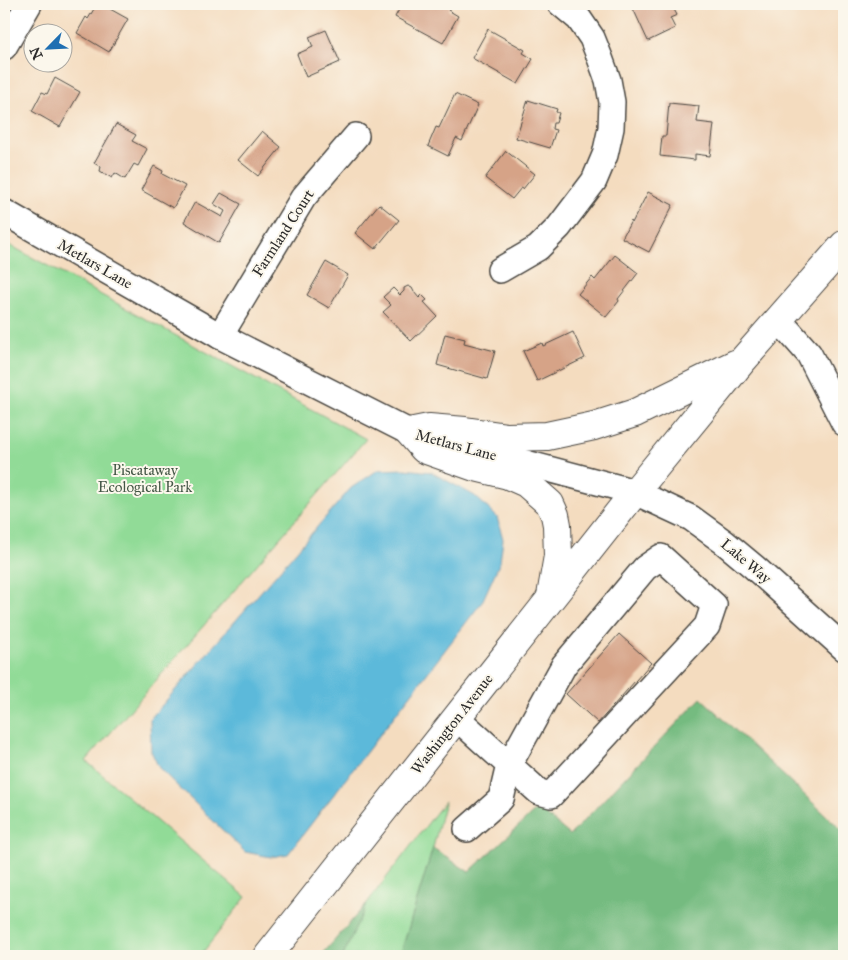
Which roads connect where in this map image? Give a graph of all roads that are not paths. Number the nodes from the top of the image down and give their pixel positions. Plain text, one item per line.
1 (29, 4) edge
2 (562, 4) edge
3 (4, 47) edge
4 (356, 136) dead end
5 (4, 212) edge
6 (844, 245) edge
7 (500, 270) dead end
8 (779, 320) junction
9 (220, 336) junction
10 (744, 360) junction
11 (844, 423) edge
12 (409, 432) junction
13 (635, 492) junction
14 (551, 599) junction
15 (844, 648) edge
16 (457, 718) junction
17 (509, 765) junction
18 (467, 829) dead end
19 (268, 956) edge

1 - 3 street
2 - 7 street
4 - 9 street, Farmland Court
5 - 9 street, Metlars Lane
6 - 8 main road
8 - 10 main road
8 - 11 street
9 - 12 street, Metlars Lane
10 - 12 main road
10 - 13 main road
12 - 13 street, Metlars Lane
12 - 14 main road
13 - 14 main road, Washington Avenue
13 - 15 street, Lake Way
14 - 16 main road, Washington Avenue
16 - 17 street
16 - 19 main road, Washington Avenue
17 - 17 street
17 - 18 street

